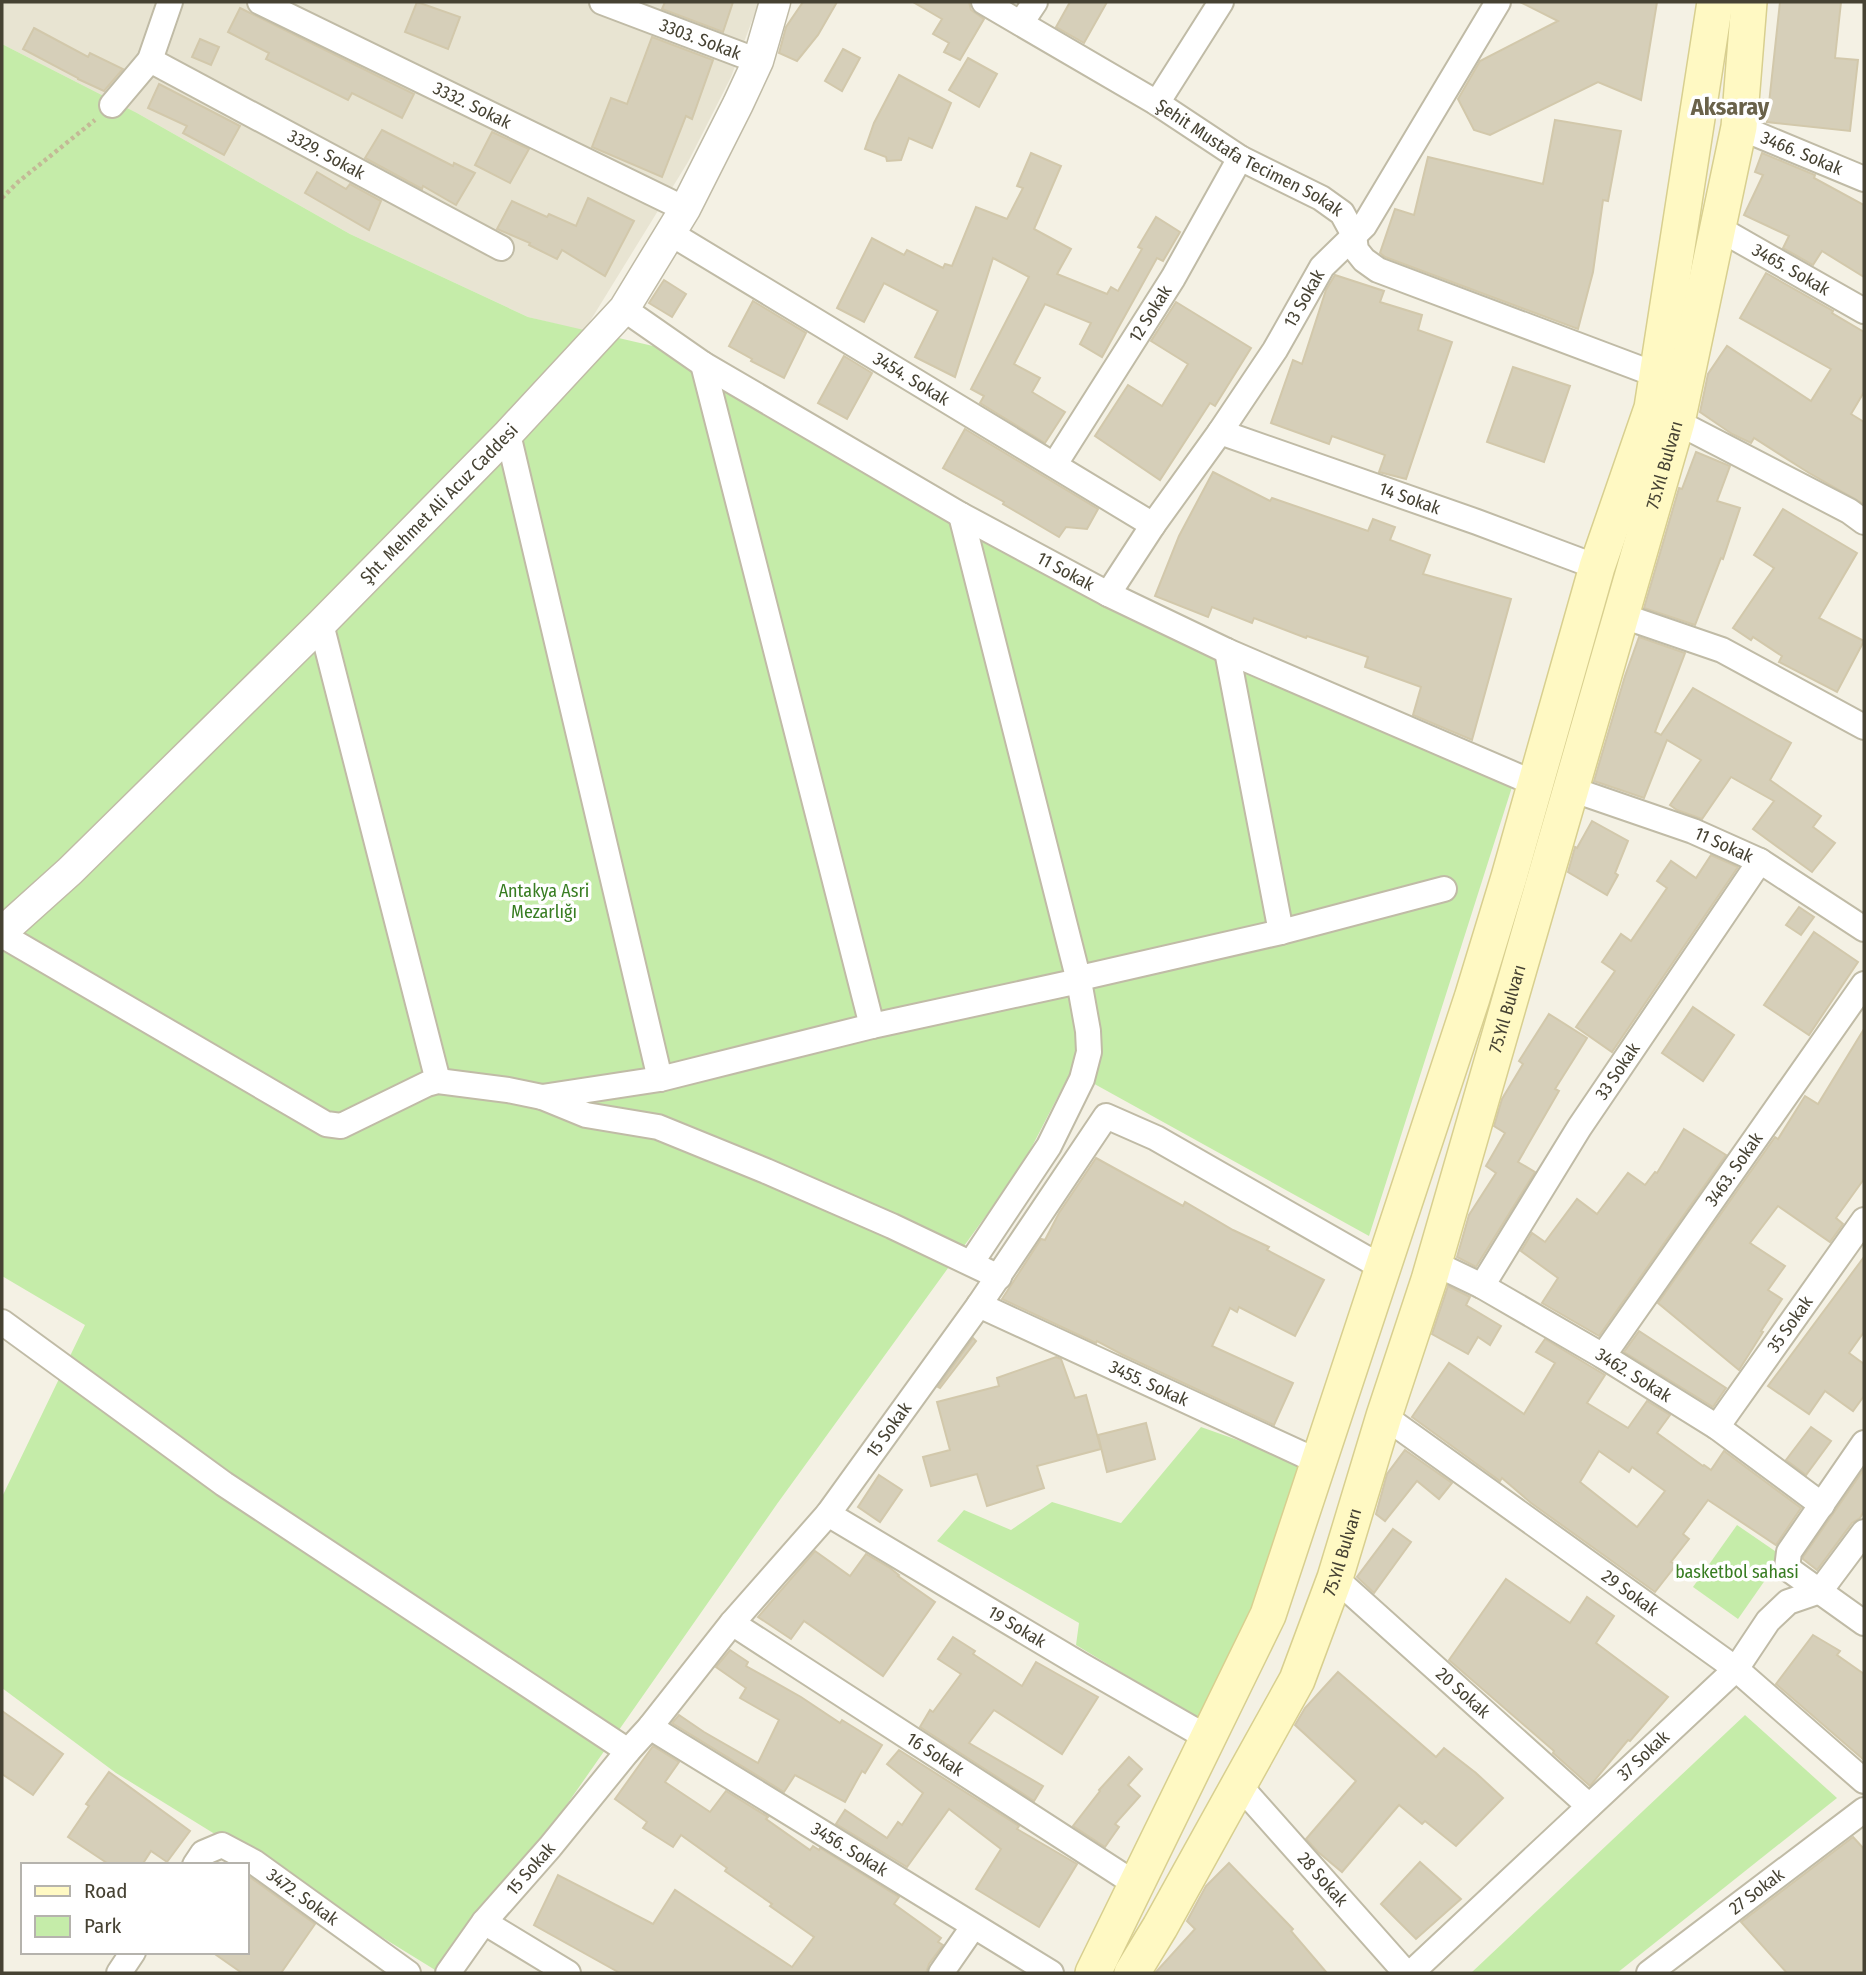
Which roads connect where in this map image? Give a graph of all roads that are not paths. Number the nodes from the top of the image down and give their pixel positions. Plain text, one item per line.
1 (170, 2) edge
2 (260, 2) edge
3 (602, 2) edge
4 (775, 2) edge
5 (984, 2) edge
6 (1035, 2) edge
7 (1221, 2) edge
8 (1498, 2) edge
9 (1716, 2) edge
10 (1749, 2) edge
11 (1021, 23) junction
12 (150, 60) junction
13 (758, 61) junction
14 (1157, 103) junction
15 (112, 105) road end
16 (1739, 127) junction
17 (1240, 158) junction
18 (1864, 180) edge
19 (677, 221) junction
20 (1718, 228) junction
21 (1354, 235) junction
22 (500, 248) dead end
23 (624, 309) junction
24 (1864, 311) edge
25 (703, 364) junction
26 (1657, 375) junction
27 (1677, 422) junction
28 (1220, 432) junction
29 (508, 434) junction
30 (1055, 464) junction
31 (961, 515) junction
32 (1864, 522) edge
33 (1153, 524) junction
34 (1597, 567) junction
35 (1108, 594) junction
36 (1620, 615) junction
37 (321, 624) junction
38 (1227, 651) junction
39 (1864, 727) edge
40 (1536, 784) junction
41 (1571, 789) junction
42 (1760, 861) junction
43 (1444, 889) dead end
44 (1864, 929) edge
45 (1281, 932) junction
46 (2, 934) edge
47 (1079, 981) junction
48 (1864, 984) edge
49 (872, 1027) junction
50 (660, 1079) junction
51 (438, 1082) junction
52 (542, 1097) junction
53 (1864, 1220) edge
54 (971, 1263) junction
55 (1434, 1263) junction
56 (1383, 1268) junction
57 (999, 1277) junction
58 (1482, 1286) junction
59 (979, 1305) junction
60 (2, 1322) edge
61 (1603, 1356) junction
62 (1384, 1416) junction
63 (1717, 1427) junction
64 (1864, 1443) edge
65 (1319, 1462) junction
66 (1822, 1505) junction
67 (828, 1514) junction
68 (1864, 1532) edge
69 (1335, 1578) junction
70 (1820, 1591) junction
71 (732, 1623) junction
72 (1864, 1623) edge
73 (1736, 1669) junction
74 (650, 1727) junction
75 (1208, 1738) junction
76 (628, 1751) junction
77 (1864, 1782) edge
78 (1239, 1785) junction
79 (1589, 1806) junction
80 (1864, 1810) edge
81 (196, 1863) edge
82 (1137, 1885) junction
83 (484, 1922) junction
84 (974, 1927) junction
85 (132, 1954) edge
86 (118, 1973) edge
87 (408, 1973) edge
88 (448, 1973) edge
89 (568, 1973) edge
90 (942, 1973) edge
91 (1051, 1973) edge
92 (1093, 1973) edge
93 (1132, 1973) edge
94 (1408, 1973) edge
95 (1650, 1973) edge

1 - 12 street
2 - 19 street, 3332. Sokak
3 - 13 street, 3303. Sokak
4 - 13 street, Şht. Mehmet Ali Acuz Caddesi
5 - 11 street, Şehit Mustafa Tecimen Sokak
6 - 11 street
7 - 14 street
8 - 21 street, 13 Sokak
9 - 26 main road, 75.Yıl Bulvarı
10 - 16 main road, 75.Yıl Bulvarı
11 - 14 street, Şehit Mustafa Tecimen Sokak
12 - 15 street
12 - 22 street, 3329. Sokak
13 - 19 street, Şht. Mehmet Ali Acuz Caddesi
14 - 17 street, Şehit Mustafa Tecimen Sokak
16 - 18 street, 3466. Sokak
16 - 20 main road, 75.Yıl Bulvarı
17 - 21 street, Şehit Mustafa Tecimen Sokak
17 - 30 street, 12 Sokak
19 - 23 street, Şht. Mehmet Ali Acuz Caddesi
19 - 30 street, 3454. Sokak
20 - 24 street, 3465. Sokak
20 - 27 main road, 75.Yıl Bulvarı
21 - 26 street, Şehit Mustafa Tecimen Sokak
21 - 28 street, 13 Sokak
23 - 25 street, 11 Sokak
23 - 29 street, Şht. Mehmet Ali Acuz Caddesi
25 - 31 street, 11 Sokak
25 - 49 street
26 - 34 main road, 75.Yıl Bulvarı
27 - 32 street
27 - 36 main road, 75.Yıl Bulvarı
28 - 33 street, 13 Sokak
28 - 34 street, 14 Sokak
29 - 37 street, Şht. Mehmet Ali Acuz Caddesi
29 - 50 street
30 - 33 street, 3454. Sokak
31 - 35 street, 11 Sokak
31 - 47 street
33 - 35 street, 13 Sokak
34 - 40 main road, 75.Yıl Bulvarı
35 - 38 street, 11 Sokak
36 - 39 street
36 - 41 main road, 75.Yıl Bulvarı
37 - 46 street, Şht. Mehmet Ali Acuz Caddesi
37 - 51 street
38 - 40 street, 11 Sokak
38 - 45 street
40 - 56 main road, 75.Yıl Bulvarı
41 - 42 street, 11 Sokak
41 - 55 main road, 75.Yıl Bulvarı
42 - 44 street, 11 Sokak
42 - 58 street, 33 Sokak
43 - 45 street
45 - 47 street
46 - 51 street
47 - 49 street
47 - 54 street
48 - 61 street, 3463. Sokak
49 - 50 street
50 - 52 street
51 - 52 street
52 - 54 street
53 - 63 street, 35 Sokak
54 - 57 street
55 - 58 street, 3462. Sokak
55 - 62 main road, 75.Yıl Bulvarı
56 - 57 street, 15 Sokak
56 - 65 main road, 75.Yıl Bulvarı
57 - 59 street, 15 Sokak
58 - 61 street, 3462. Sokak
59 - 65 street, 3455. Sokak
59 - 67 street, 15 Sokak
60 - 76 street
61 - 63 street, 3462. Sokak
62 - 69 main road, 75.Yıl Bulvarı
62 - 73 street, 29 Sokak
63 - 66 street, 3462. Sokak
64 - 66 street
65 - 75 main road, 75.Yıl Bulvarı
66 - 70 street
67 - 71 street, 15 Sokak
67 - 75 street, 19 Sokak
68 - 70 street
69 - 78 main road, 75.Yıl Bulvarı
69 - 79 street, 20 Sokak
70 - 72 street
70 - 73 street, 37 Sokak
71 - 74 street, 15 Sokak
71 - 82 street, 16 Sokak
73 - 77 street, 29 Sokak
73 - 79 street, 37 Sokak
74 - 76 street, 15 Sokak
74 - 84 street, 3456. Sokak
75 - 82 main road, 75.Yıl Bulvarı
76 - 83 street, 15 Sokak
78 - 93 main road, 75.Yıl Bulvarı
78 - 94 street, 28 Sokak
79 - 94 street, 37 Sokak
80 - 95 street, 27 Sokak
81 - 87 street, 3472. Sokak
82 - 92 main road, 75.Yıl Bulvarı
83 - 88 street, 15 Sokak
83 - 89 street
84 - 90 street
84 - 91 street, 3456. Sokak
85 - 86 street

